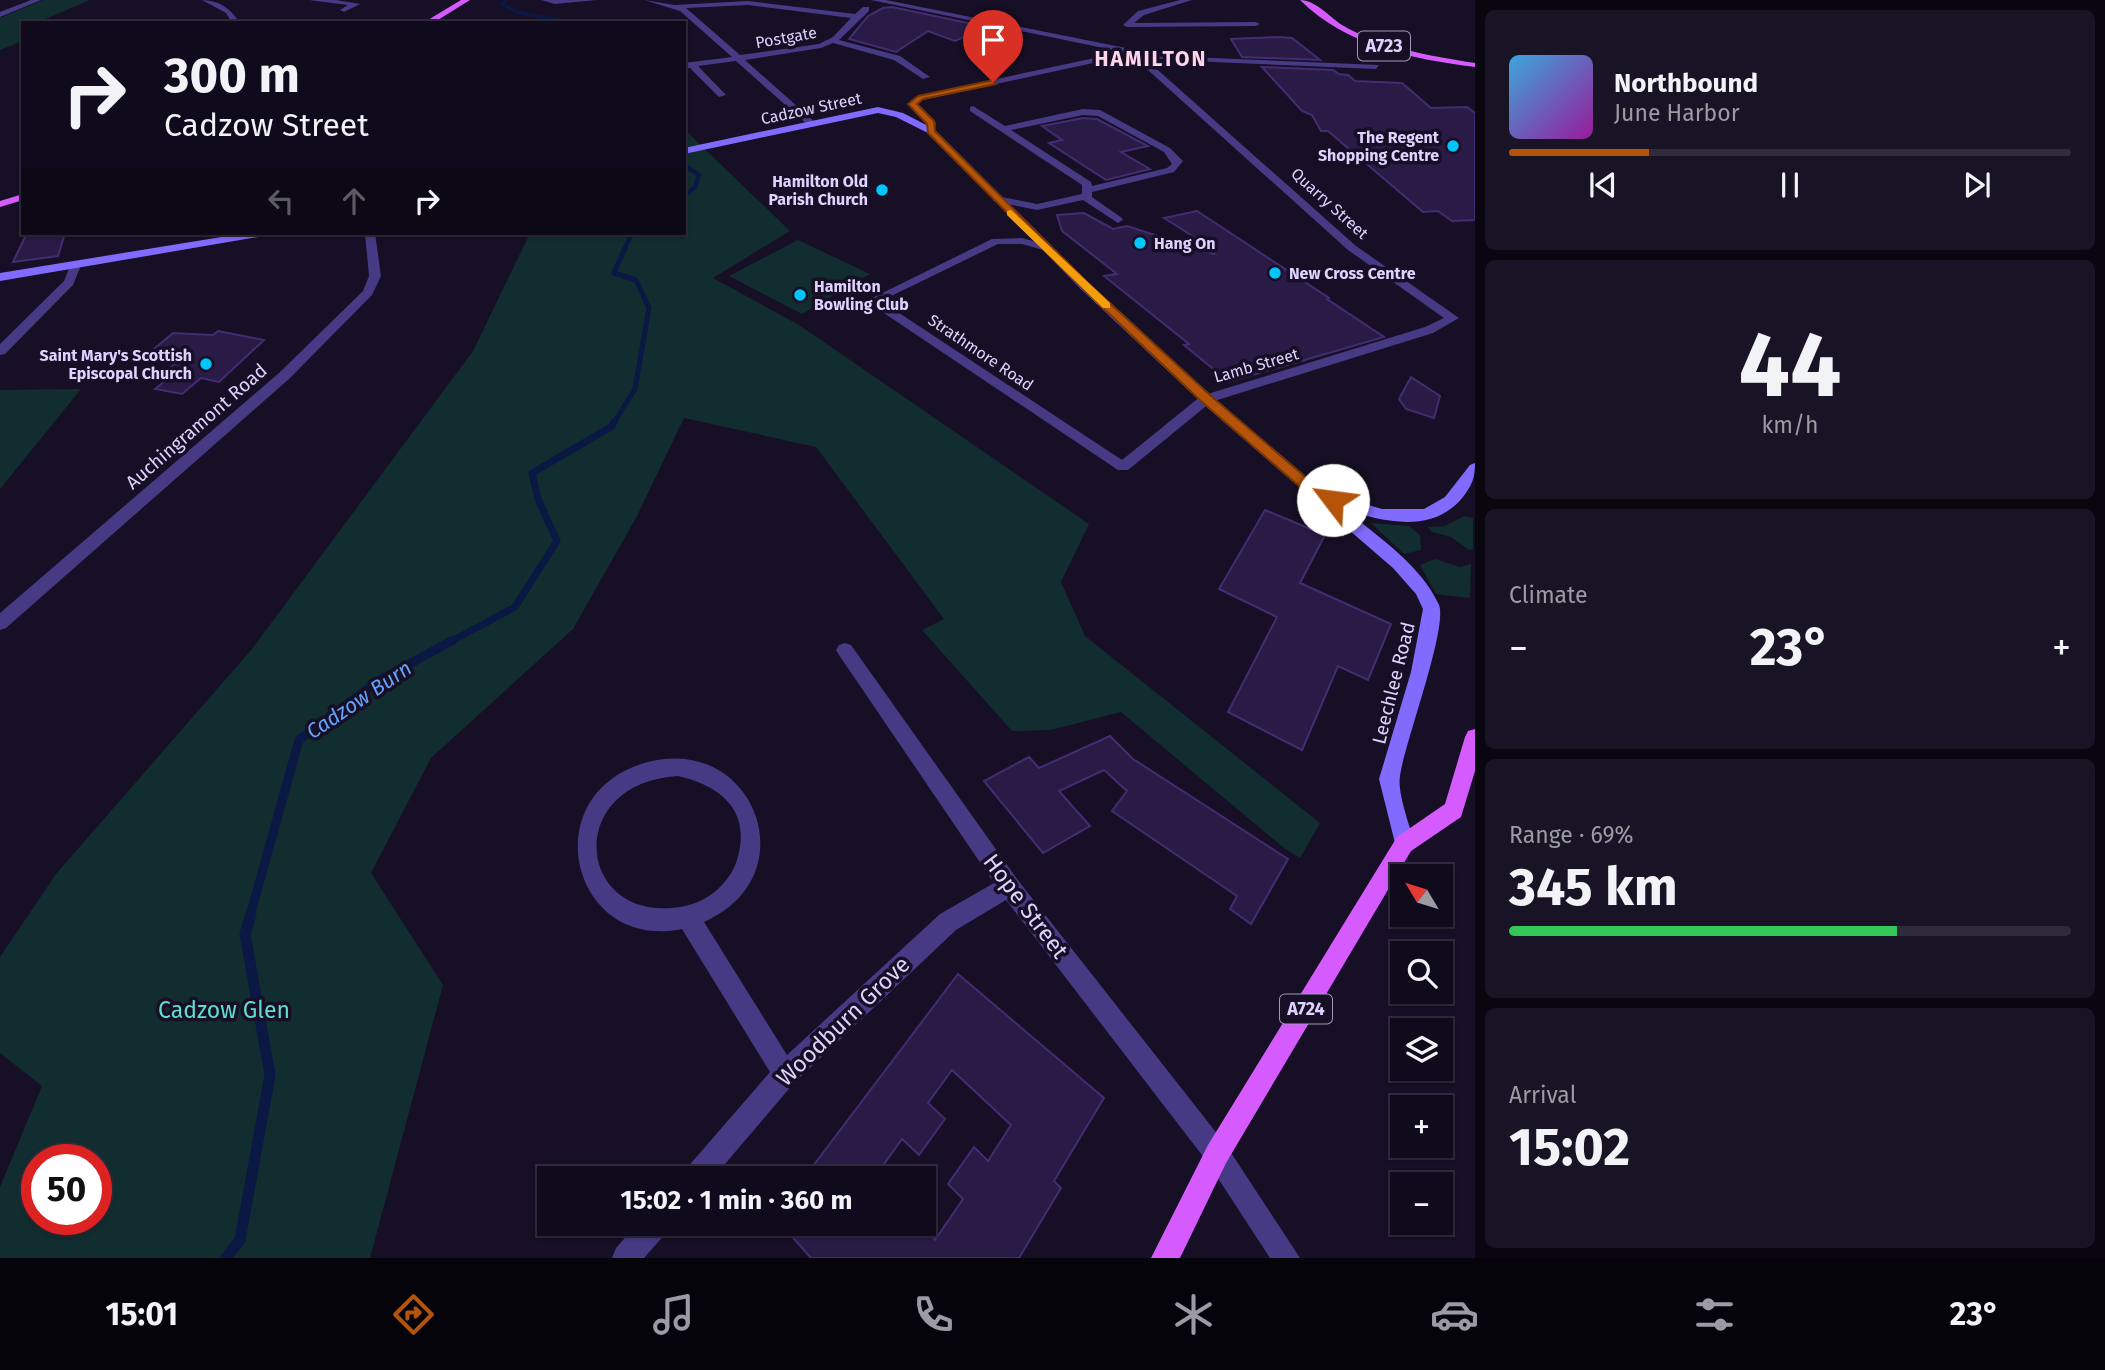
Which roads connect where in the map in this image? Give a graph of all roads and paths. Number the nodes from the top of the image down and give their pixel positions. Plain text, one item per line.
1 (37, 0) edge
2 (206, 0) edge
3 (313, 0) edge
4 (466, 0) edge
5 (545, 0) edge
6 (593, 0) edge
7 (648, 0) edge
8 (1188, 0) edge
9 (1304, 0) edge
10 (877, 1) edge
11 (1175, 1) edge
12 (678, 6) junction
13 (866, 9) dead end
14 (1331, 9) dead end
15 (344, 10) dead end
16 (0, 15) edge
17 (855, 16) junction
18 (233, 21) edge
19 (430, 21) edge
20 (1256, 24) dead end
21 (834, 41) junction
22 (1133, 47) junction
23 (738, 59) junction
24 (1475, 59) edge
25 (1475, 65) edge
26 (688, 66) edge
27 (1376, 67) dead end
28 (926, 77) dead end
29 (722, 95) dead end
30 (973, 109) dead end
31 (812, 124) junction
32 (1004, 129) junction
33 (931, 131) junction
34 (686, 151) edge
35 (1087, 193) junction
36 (21, 198) edge
37 (997, 199) junction
38 (0, 204) edge
39 (1037, 207) junction
40 (1118, 220) dead end
41 (1020, 222) junction
42 (252, 235) edge
43 (370, 235) edge
44 (1047, 248) junction
45 (75, 265) junction
46 (0, 277) edge
47 (1379, 346) joint
48 (0, 351) edge
49 (1206, 399) junction
50 (1123, 467) joint
51 (1475, 468) edge
52 (1318, 495) junction
53 (0, 624) edge
54 (845, 650) dead end
55 (1475, 737) edge
56 (1404, 844) junction
57 (1009, 886) junction
58 (688, 918) junction
59 (785, 1074) junction
60 (1217, 1154) junction
61 (705, 1166) edge
62 (645, 1236) edge
63 (626, 1258) edge
64 (1165, 1258) edge
65 (1286, 1258) edge

1 - 16 street
2 - 18 street
3 - 15 street
4 - 19 main road
5 - 6 street
7 - 12 street
8 - 11 street
9 - 25 main road, A723
10 - 22 street
11 - 20 street
12 - 17 street
12 - 23 street
13 - 17 street, Postgate
14 - 24 main road, A723
17 - 21 street, Postgate
21 - 23 street, Postgate
21 - 28 street
22 - 27 street
22 - 33 street
22 - 47 street, Quarry Street
23 - 26 street, Postgate
23 - 31 street
26 - 29 street
30 - 32 street
31 - 33 main road, Cadzow Street
31 - 34 main road, Cadzow Street
32 - 35 street
32 - 35 street
33 - 37 main road, Leechlee Road
35 - 39 street
35 - 40 street
36 - 38 main road
37 - 39 street
37 - 41 main road, Leechlee Road
39 - 41 street
41 - 44 main road, Leechlee Road
42 - 45 main road
43 - 53 street, Auchingramont Road
44 - 49 main road, Leechlee Road
44 - 50 street, Strathmore Road
45 - 46 main road
45 - 48 street
47 - 49 street, Lamb Street
49 - 50 street, Lamb Street
49 - 52 main road, Leechlee Road
51 - 52 main road, Leechlee Road
52 - 56 main road, Leechlee Road
54 - 57 street, Hope Street
55 - 56 main road, A724
56 - 60 main road, A724
57 - 59 street, Woodburn Grove
57 - 60 street, Hope Street
58 - 58 street
58 - 59 street
59 - 61 street, Woodburn Grove
60 - 64 main road, A724
60 - 65 street, Hope Street
62 - 63 street

